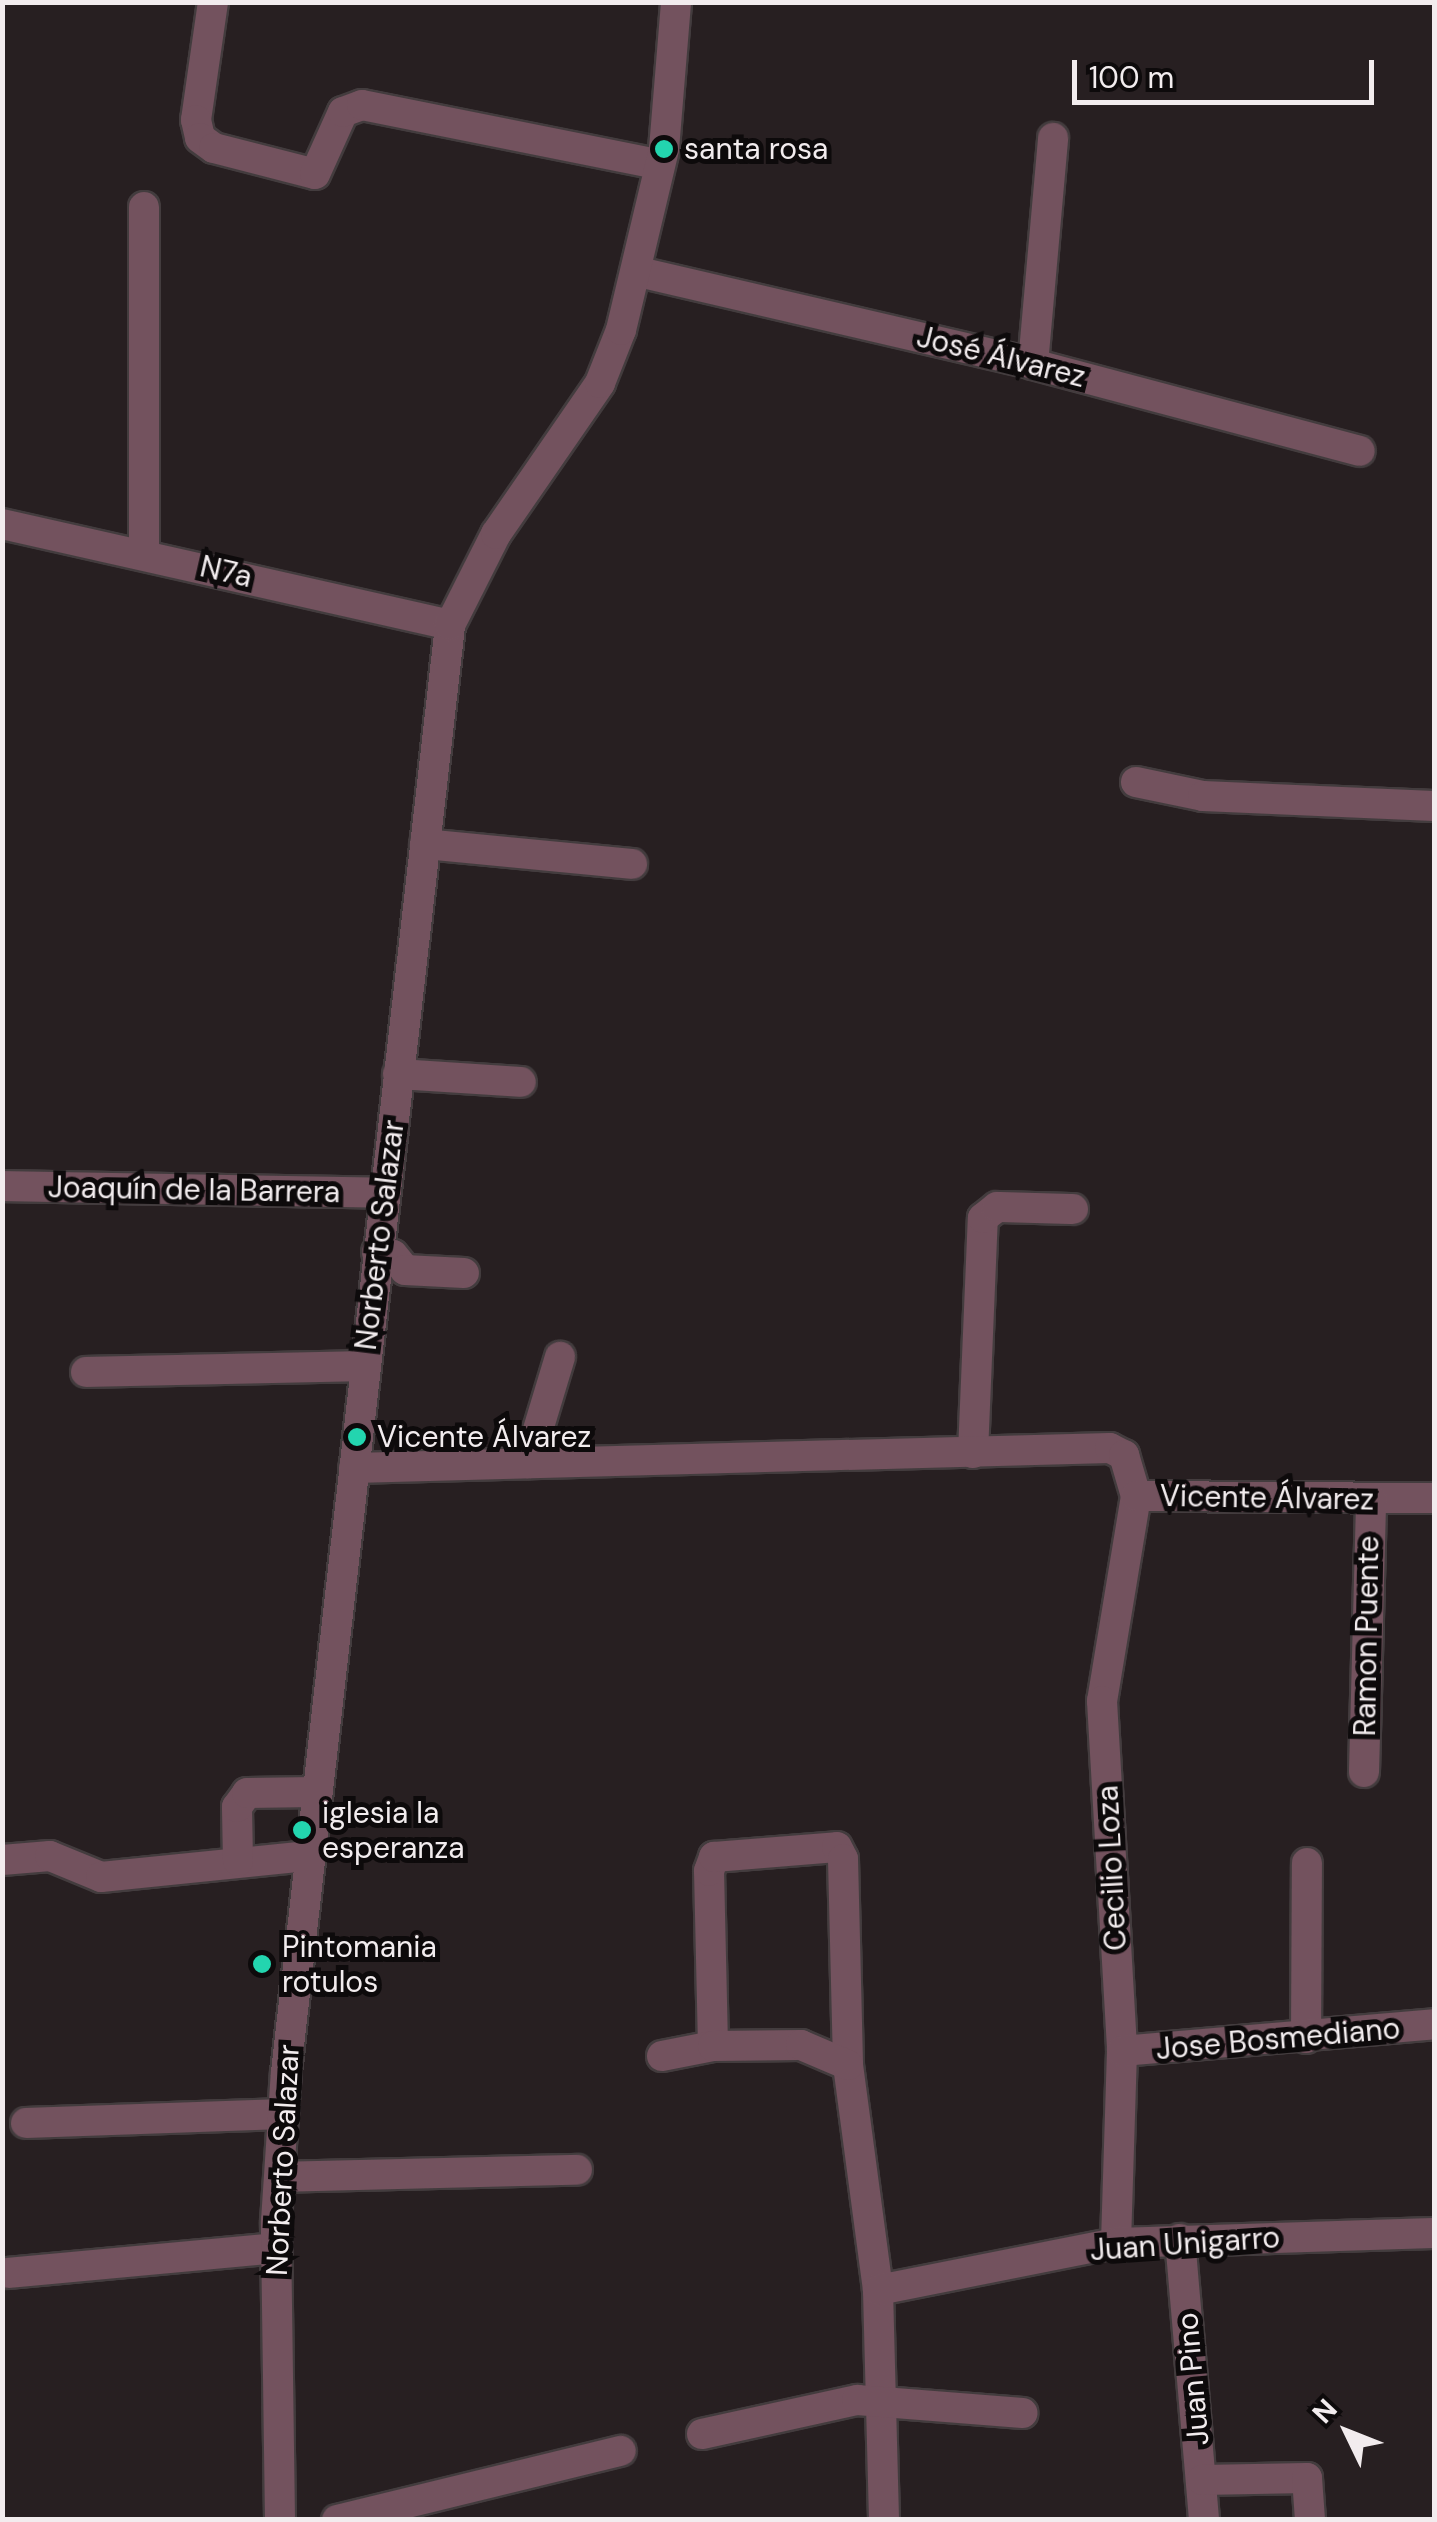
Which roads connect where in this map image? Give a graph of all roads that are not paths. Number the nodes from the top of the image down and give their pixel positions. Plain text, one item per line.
1 (213, 2) edge
2 (676, 2) edge
3 (1054, 138) dead end
4 (658, 164) junction
5 (144, 207) dead end
6 (639, 272) junction
7 (1034, 364) junction
8 (1360, 451) dead end
9 (2, 524) edge
10 (144, 553) junction
11 (450, 624) junction
12 (1136, 782) dead end
13 (1434, 806) edge
14 (424, 844) junction
15 (632, 864) dead end
16 (398, 1074) junction
17 (522, 1082) dead end
18 (2, 1186) edge
19 (385, 1193) junction
20 (1073, 1209) dead end
21 (376, 1252) junction
22 (464, 1273) dead end
23 (560, 1357) dead end
24 (364, 1366) junction
25 (86, 1372) dead end
26 (973, 1453) junction
27 (528, 1464) junction
28 (354, 1468) junction
29 (1136, 1496) junction
30 (1434, 1498) edge
31 (1371, 1499) junction
32 (1364, 1772) dead end
33 (316, 1792) junction
34 (309, 1856) junction
35 (2, 1860) edge
36 (238, 1861) junction
37 (1307, 1863) dead end
38 (1434, 2024) edge
39 (1306, 2038) junction
40 (713, 2046) junction
41 (1122, 2052) junction
42 (662, 2056) dead end
43 (848, 2065) junction
44 (284, 2114) junction
45 (26, 2123) dead end
46 (577, 2170) dead end
47 (280, 2177) junction
48 (1434, 2233) edge
49 (1180, 2239) junction
50 (1116, 2243) junction
51 (276, 2248) junction
52 (8, 2273) dead end
53 (878, 2290) junction
54 (876, 2400) junction
55 (1022, 2413) dead end
56 (702, 2434) dead end
57 (621, 2451) dead end
58 (1202, 2480) junction
59 (280, 2520) edge
60 (337, 2520) edge
61 (884, 2520) edge
62 (1204, 2520) edge
63 (1310, 2520) edge

1 - 4 street
2 - 4 street, Norberto Salazar
3 - 7 street
4 - 6 street, Norberto Salazar
5 - 10 street
6 - 7 street, José Álvarez
6 - 11 street, Norberto Salazar
7 - 8 street, José Álvarez
9 - 10 street, N7a
10 - 11 street, N7a
11 - 14 street, Norberto Salazar
12 - 13 street
14 - 15 street
14 - 16 street, Norberto Salazar
16 - 17 street
16 - 19 street, Norberto Salazar
18 - 19 street, Joaquín de la Barrera
19 - 21 street, Norberto Salazar
20 - 26 street
21 - 22 street
21 - 24 street, Norberto Salazar
23 - 27 street
24 - 25 street
24 - 28 street, Norberto Salazar
26 - 27 street, Vicente Álvarez
26 - 29 street, Vicente Álvarez
27 - 28 street, Vicente Álvarez
28 - 33 street, Norberto Salazar
29 - 31 street, Vicente Álvarez
29 - 41 street, Cecilio Loza
30 - 31 street, Vicente Álvarez
31 - 32 street, Ramon Puente
33 - 34 street, Norberto Salazar
33 - 36 street
34 - 36 street
34 - 44 street, Norberto Salazar
35 - 36 street
37 - 39 street
38 - 39 street, Jose Bosmediano
39 - 41 street, Jose Bosmediano
40 - 42 street
40 - 43 street
40 - 43 street
41 - 50 street, Cecilio Loza
43 - 53 street
44 - 45 street
44 - 47 street, Norberto Salazar
46 - 47 street
47 - 51 street, Norberto Salazar
48 - 49 street, Juan Unigarro
49 - 50 street, Juan Unigarro
49 - 58 street, Juan Pino
50 - 53 street, Juan Unigarro
51 - 52 street
51 - 59 street, Norberto Salazar
53 - 54 street
54 - 55 street
54 - 56 street
54 - 61 street
57 - 60 street
58 - 62 street, Juan Pino
58 - 63 street

